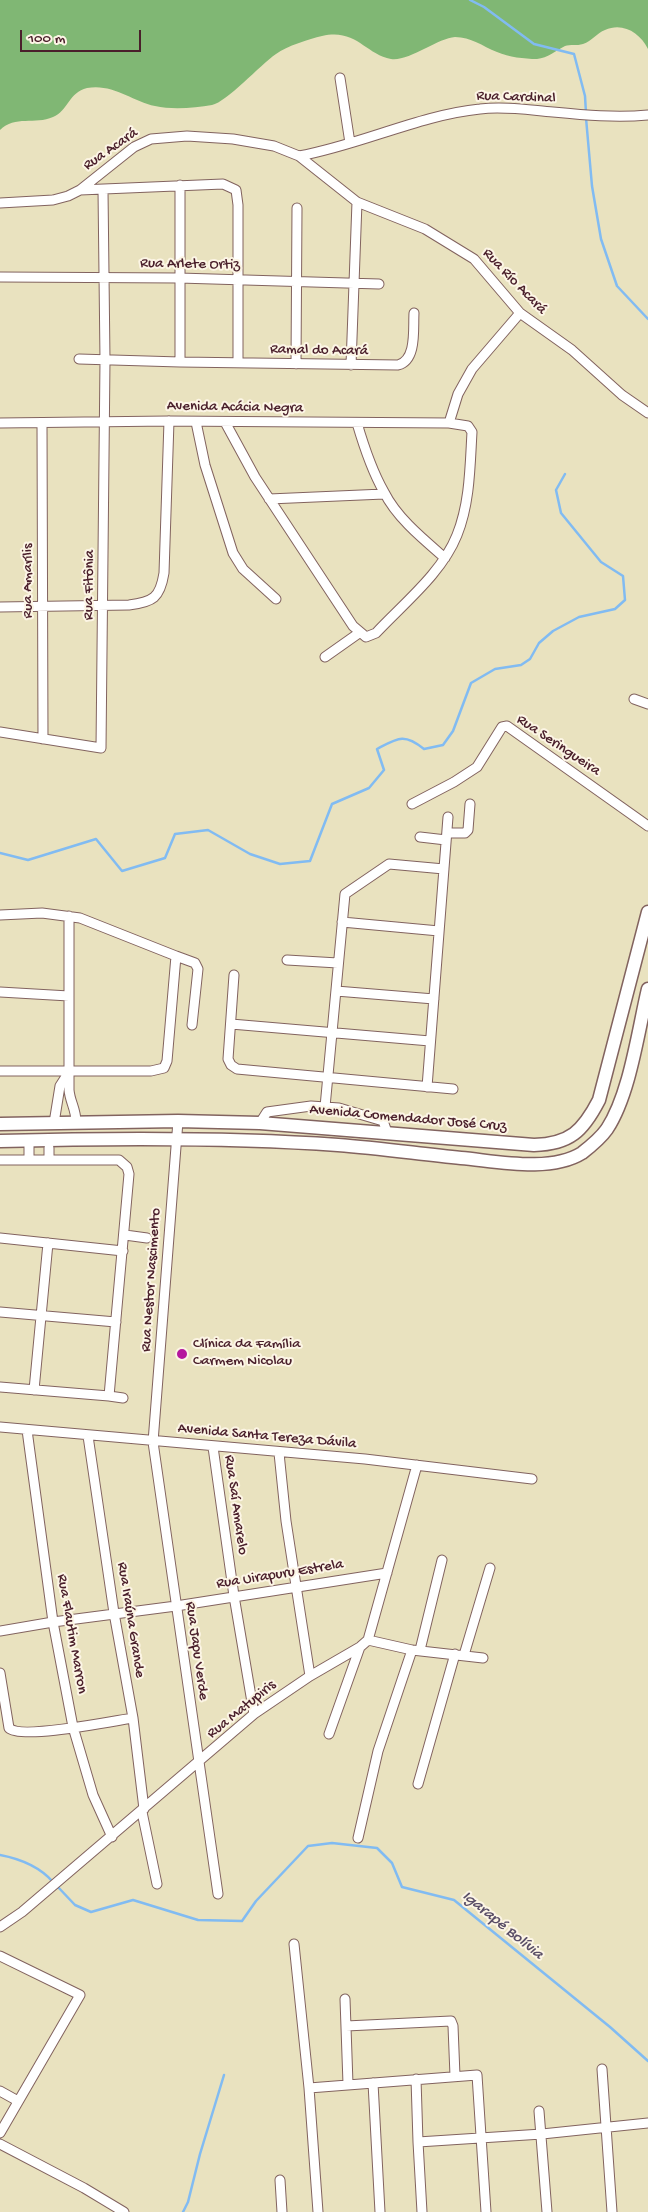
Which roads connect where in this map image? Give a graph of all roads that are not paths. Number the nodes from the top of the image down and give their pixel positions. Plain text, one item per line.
1 (340, 78) dead end
2 (648, 115) edge
3 (350, 144) junction
4 (300, 156) junction
5 (180, 185) junction
6 (80, 190) junction
7 (103, 190) junction
8 (357, 202) junction
9 (0, 203) edge
10 (297, 208) dead end
11 (0, 277) edge
12 (104, 278) junction
13 (180, 278) junction
14 (238, 279) junction
15 (296, 281) junction
16 (354, 282) junction
17 (379, 284) dead end
18 (414, 313) dead end
19 (520, 313) junction
20 (79, 359) dead end
21 (105, 360) junction
22 (180, 362) junction
23 (238, 363) junction
24 (296, 364) junction
25 (351, 365) junction
26 (648, 413) edge
27 (170, 421) junction
28 (42, 422) junction
29 (105, 422) junction
30 (196, 422) junction
31 (225, 422) junction
32 (0, 423) edge
33 (357, 423) junction
34 (448, 423) junction
35 (384, 494) junction
36 (269, 499) junction
37 (445, 558) junction
38 (276, 599) dead end
39 (103, 606) junction
40 (0, 607) edge
41 (42, 607) junction
42 (359, 632) junction
43 (325, 657) dead end
44 (634, 699) dead end
45 (648, 704) edge
46 (0, 732) edge
47 (43, 739) junction
48 (412, 804) dead end
49 (470, 804) dead end
50 (448, 817) dead end
51 (648, 826) edge
52 (420, 837) dead end
53 (446, 837) junction
54 (444, 869) junction
55 (648, 912) edge
56 (0, 915) edge
57 (69, 916) junction
58 (342, 922) junction
59 (439, 931) junction
60 (176, 956) junction
61 (287, 960) dead end
62 (338, 963) junction
63 (234, 975) dead end
64 (648, 989) edge
65 (336, 991) junction
66 (0, 992) edge
67 (69, 996) junction
68 (434, 999) junction
69 (231, 1024) junction
70 (192, 1025) dead end
71 (332, 1032) junction
72 (430, 1041) junction
73 (0, 1071) edge
74 (69, 1072) junction
75 (328, 1077) junction
76 (427, 1087) junction
77 (453, 1089) dead end
78 (325, 1107) junction
79 (178, 1121) junction
80 (76, 1122) junction
81 (54, 1123) junction
82 (260, 1123) junction
83 (0, 1124) edge
84 (387, 1132) junction
85 (29, 1140) junction
86 (177, 1140) junction
87 (0, 1141) edge
88 (49, 1148) dead end
89 (0, 1160) edge
90 (29, 1160) junction
91 (49, 1160) junction
92 (125, 1235) junction
93 (0, 1238) edge
94 (147, 1238) dead end
95 (48, 1243) junction
96 (123, 1251) junction
97 (0, 1312) edge
98 (41, 1316) junction
99 (116, 1322) junction
100 (0, 1387) edge
101 (34, 1390) junction
102 (110, 1396) junction
103 (123, 1398) dead end
104 (0, 1427) edge
105 (27, 1430) junction
106 (88, 1436) junction
107 (153, 1442) junction
108 (213, 1447) junction
109 (279, 1453) junction
110 (417, 1465) junction
111 (532, 1479) dead end
112 (442, 1560) dead end
113 (490, 1568) dead end
114 (386, 1573) junction
115 (296, 1586) junction
116 (234, 1596) junction
117 (176, 1606) junction
118 (114, 1613) junction
119 (53, 1622) junction
120 (0, 1631) edge
121 (368, 1640) junction
122 (360, 1647) junction
123 (416, 1650) junction
124 (459, 1655) junction
125 (483, 1658) dead end
126 (0, 1673) edge
127 (310, 1676) junction
128 (254, 1714) junction
129 (132, 1718) junction
130 (73, 1727) junction
131 (329, 1734) dead end
132 (199, 1763) junction
133 (418, 1784) dead end
134 (143, 1810) junction
135 (112, 1837) junction
136 (358, 1838) dead end
137 (157, 1884) dead end
138 (218, 1894) dead end
139 (0, 1927) edge
140 (294, 1944) dead end
141 (0, 1956) edge
142 (344, 1999) dead end
143 (346, 2026) junction
144 (602, 2069) dead end
145 (455, 2076) junction
146 (416, 2079) junction
147 (373, 2083) junction
148 (348, 2084) junction
149 (309, 2088) junction
150 (0, 2091) edge
151 (18, 2101) junction
152 (539, 2111) dead end
153 (648, 2123) edge
154 (606, 2127) junction
155 (0, 2131) edge
156 (542, 2134) junction
157 (481, 2138) junction
158 (418, 2142) junction
159 (0, 2144) edge
160 (280, 2180) dead end
161 (124, 2212) edge
162 (282, 2212) edge
163 (318, 2212) edge
164 (380, 2212) edge
165 (422, 2212) edge
166 (486, 2212) edge
167 (547, 2212) edge
168 (612, 2212) edge

1 - 3 street
2 - 3 street, Rua Cardinal
3 - 4 street, Rua Cardinal
4 - 6 street, Rua Acará
4 - 8 street, Rua Río Acará
5 - 7 street
5 - 13 street
5 - 14 street
6 - 7 street
6 - 9 street, Rua Acará
7 - 12 street
8 - 16 street
8 - 19 street, Rua Río Acará
10 - 15 street
11 - 12 street, Rua Arlete Ortiz
12 - 13 street, Rua Arlete Ortiz
12 - 21 street, Rua Fitônia
13 - 14 street, Rua Arlete Ortiz
13 - 22 street
14 - 15 street, Rua Arlete Ortiz
14 - 23 street
15 - 16 street, Rua Arlete Ortiz
15 - 24 street
16 - 17 street, Rua Arlete Ortiz
16 - 25 street
18 - 25 street, Ramal do Acará
19 - 26 street, Rua Río Acará
19 - 34 street
20 - 21 street
21 - 22 street, Ramal do Acará
21 - 29 street, Rua Fitônia
22 - 23 street, Ramal do Acará
23 - 24 street, Ramal do Acará
24 - 25 street, Ramal do Acará
27 - 29 street, Avenida Acácia Negra
27 - 30 street, Avenida Acácia Negra
27 - 39 street
28 - 29 street, Avenida Acácia Negra
28 - 32 street, Avenida Acácia Negra
28 - 41 street, Rua Amarílis
29 - 39 street, Rua Fitônia
30 - 31 street, Avenida Acácia Negra
30 - 38 street
31 - 33 street, Avenida Acácia Negra
31 - 36 street
33 - 34 street, Avenida Acácia Negra
33 - 35 street
34 - 37 street, Avenida Acácia Negra
35 - 36 street
35 - 37 street
36 - 42 street
37 - 42 street
39 - 41 street
39 - 47 street, Rua Fitônia
40 - 41 street
41 - 47 street, Rua Amarílis
42 - 43 street
44 - 45 street
46 - 47 street
48 - 51 street, Rua Seringueira
49 - 53 street
50 - 53 street
52 - 53 street
53 - 54 street
54 - 58 street
54 - 59 street
55 - 84 street, Avenida Comendador José Cruz
56 - 57 street
57 - 60 street
57 - 67 street
58 - 59 street
58 - 62 street
59 - 68 street
60 - 70 street
60 - 74 street
61 - 62 street
62 - 65 street
63 - 69 street
64 - 86 street
65 - 68 street
65 - 71 street
66 - 67 street
67 - 74 street
68 - 72 street
69 - 71 street
69 - 75 street
71 - 72 street
71 - 75 street
72 - 76 street
73 - 74 street
74 - 80 street
74 - 81 street
75 - 76 street
75 - 78 street
76 - 77 street
78 - 82 street
78 - 84 street
79 - 80 street, Avenida Comendador José Cruz
79 - 82 street, Avenida Comendador José Cruz
79 - 86 street, Rua Nestor Nascimento
80 - 81 street, Avenida Comendador José Cruz
81 - 83 street, Avenida Comendador José Cruz
82 - 84 street, Avenida Comendador José Cruz
85 - 86 street
85 - 87 street
85 - 90 street
86 - 107 street, Rua Nestor Nascimento
88 - 91 street
89 - 90 street
90 - 91 street
91 - 92 street
92 - 94 street
92 - 96 street
93 - 95 street
95 - 96 street
95 - 98 street
96 - 99 street
97 - 98 street
98 - 99 street
98 - 101 street
99 - 102 street
100 - 101 street
101 - 102 street
102 - 103 street
104 - 105 street, Avenida Santa Tereza Dávila
105 - 106 street, Avenida Santa Tereza Dávila
105 - 119 street, Rua Flautim Marron
106 - 107 street, Avenida Santa Tereza Dávila
106 - 118 street, Rua Iraúna Grande
107 - 108 street, Avenida Santa Tereza Dávila
107 - 117 street, Rua Japu Verde
108 - 109 street, Avenida Santa Tereza Dávila
108 - 116 street, Rua Saí Amarelo
109 - 110 street, Avenida Santa Tereza Dávila
109 - 115 street
110 - 111 street, Avenida Santa Tereza Dávila
110 - 114 street
112 - 123 street
113 - 124 street
114 - 115 street, Rua Uirapuru Estrela
114 - 121 street
115 - 116 street, Rua Uirapuru Estrela
115 - 127 street
116 - 117 street, Rua Uirapuru Estrela
116 - 128 street, Rua Saí Amarelo
117 - 118 street, Rua Uirapuru Estrela
117 - 132 street, Rua Japu Verde
118 - 119 street, Rua Uirapuru Estrela
118 - 129 street, Rua Iraúna Grande
119 - 120 street, Rua Uirapuru Estrela
119 - 130 street, Rua Flautim Marron
121 - 122 street, Rua Matupiris
121 - 123 street
122 - 127 street, Rua Matupiris
122 - 131 street
123 - 124 street
123 - 136 street
124 - 125 street
124 - 133 street
126 - 130 street
127 - 128 street, Rua Matupiris
128 - 132 street, Rua Matupiris
129 - 130 street
129 - 134 street, Rua Iraúna Grande
130 - 135 street, Rua Flautim Marron
132 - 134 street, Rua Matupiris
132 - 138 street, Rua Japu Verde
134 - 135 street, Rua Matupiris
134 - 137 street, Rua Iraúna Grande
135 - 139 street, Rua Matupiris
140 - 149 street
141 - 151 street
142 - 143 street
143 - 145 street
143 - 148 street
144 - 154 street
145 - 146 street
145 - 157 street
146 - 147 street
146 - 158 street
147 - 148 street
147 - 164 street
148 - 149 street
149 - 163 street
150 - 151 street
151 - 155 street
152 - 156 street
153 - 154 street
154 - 156 street
154 - 168 street
156 - 157 street
156 - 167 street
157 - 158 street
157 - 166 street
158 - 165 street
159 - 161 street
160 - 162 street

